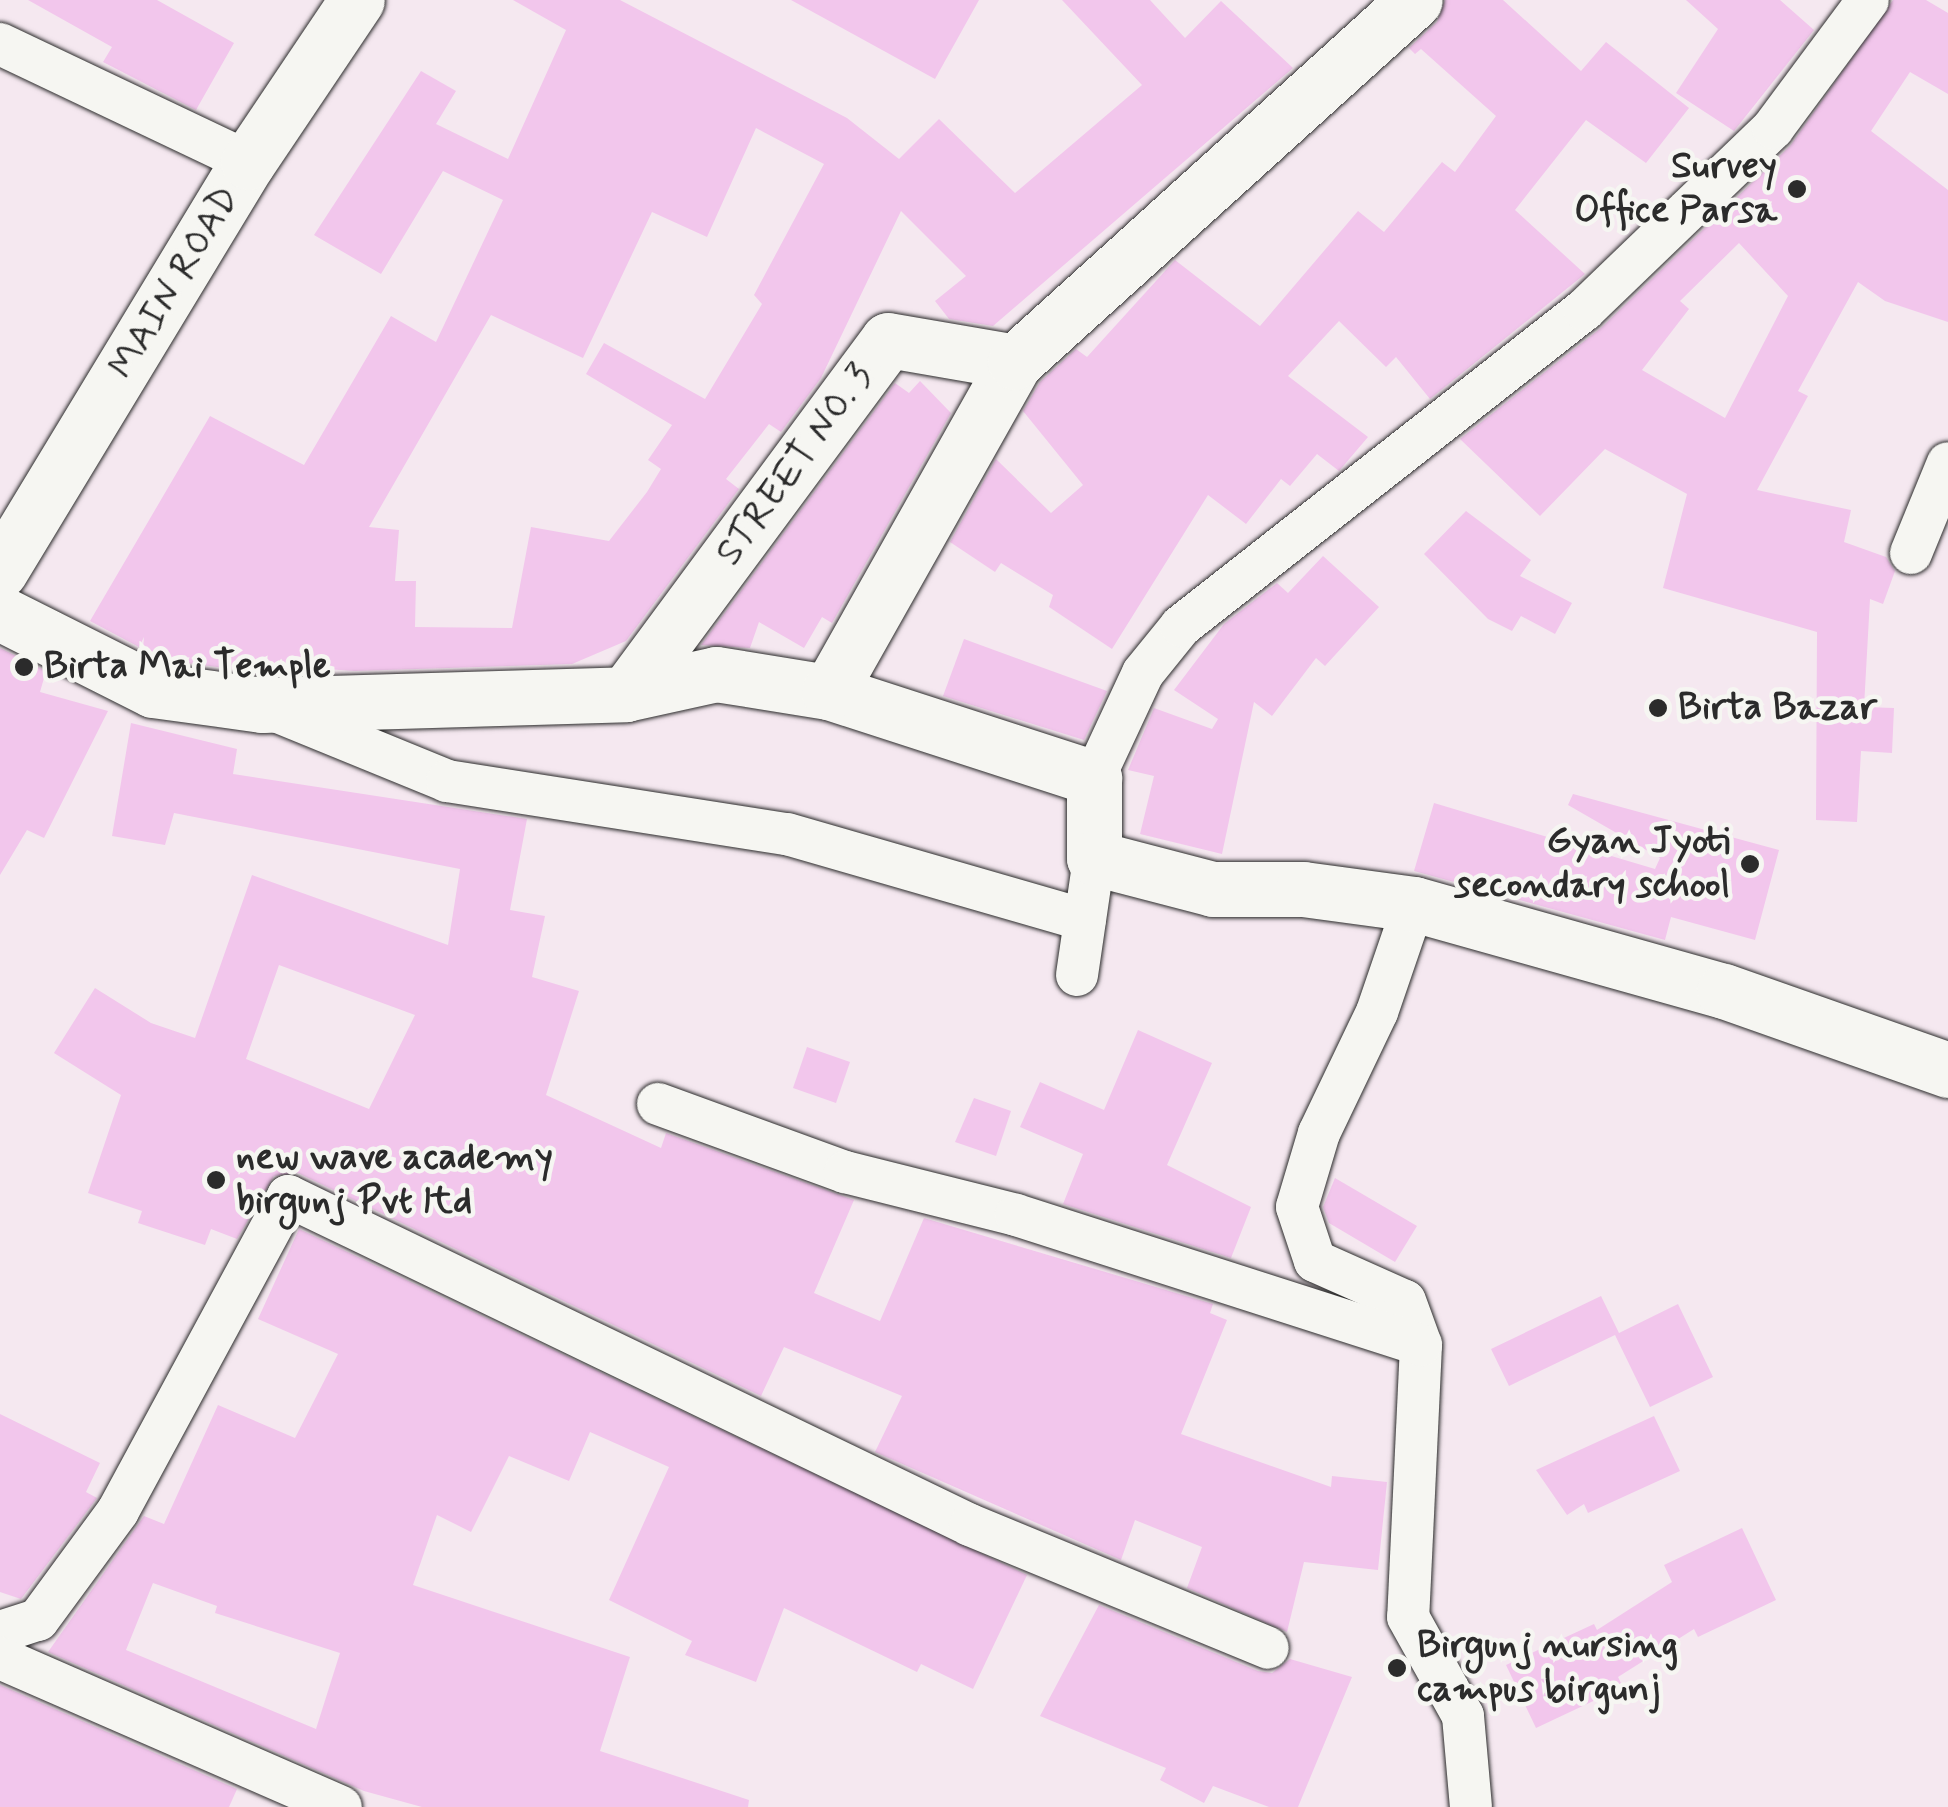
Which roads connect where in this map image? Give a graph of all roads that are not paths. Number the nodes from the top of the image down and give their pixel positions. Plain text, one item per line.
1 (357, 0) edge
2 (1415, 0) edge
3 (1868, 0) edge
4 (0, 44) edge
5 (248, 162) junction
6 (1015, 362) junction
7 (1948, 463) edge
8 (1910, 553) dead end
9 (0, 571) edge
10 (0, 613) edge
11 (829, 692) junction
12 (626, 694) junction
13 (262, 705) junction
14 (1094, 778) junction
15 (1094, 858) junction
16 (1414, 904) junction
17 (1085, 920) junction
18 (1077, 975) dead end
19 (1948, 1070) edge
20 (658, 1104) dead end
21 (1421, 1345) junction
22 (0, 1632) edge
23 (1268, 1648) dead end
24 (0, 1658) edge
25 (341, 1807) edge
26 (1471, 1807) edge

1 - 5 street, MAIN ROAD
2 - 6 street
3 - 14 street
4 - 5 street
5 - 9 street, MAIN ROAD
6 - 11 street
6 - 12 street, STREET NO. 3
7 - 8 street
10 - 13 street
11 - 12 street
11 - 14 street
12 - 13 street
13 - 17 street
14 - 15 street
15 - 16 street
15 - 17 street
16 - 19 street
16 - 21 street
17 - 18 street
20 - 21 street
21 - 26 street
22 - 23 street
24 - 25 street

